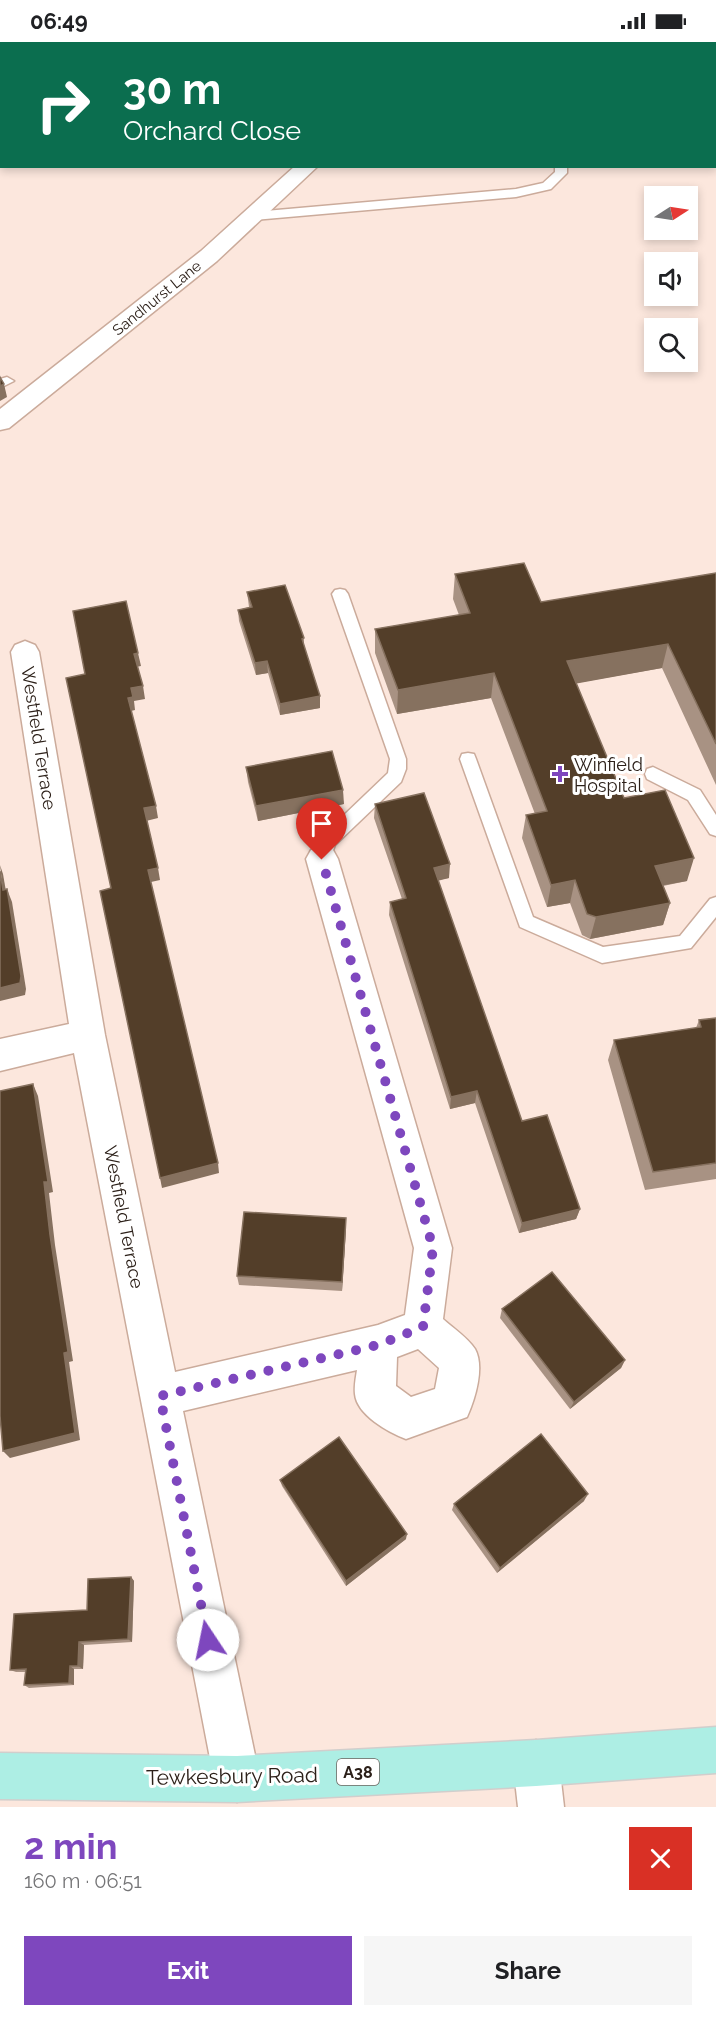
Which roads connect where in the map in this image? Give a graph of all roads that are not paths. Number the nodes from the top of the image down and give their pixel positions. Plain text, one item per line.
1 (306, 168) edge
2 (561, 168) edge
3 (254, 216) junction
4 (0, 422) edge
5 (340, 594) dead end
6 (25, 652) dead end
7 (468, 759) dead end
8 (653, 774) dead end
9 (716, 829) edge
10 (322, 860) joint
11 (716, 904) edge
12 (88, 1035) junction
13 (0, 1055) edge
14 (423, 1327) junction
15 (378, 1345) junction
16 (160, 1396) junction
17 (716, 1750) edge
18 (537, 1763) junction
19 (0, 1776) edge
20 (237, 1779) junction
21 (541, 1807) edge

1 - 3 street, Sandhurst Lane
2 - 3 lane
3 - 4 street, Sandhurst Lane
5 - 10 lane
6 - 12 street, Westfield Terrace
7 - 11 lane
8 - 9 lane
10 - 14 street
12 - 13 street
12 - 16 street, Westfield Terrace
14 - 15 street
14 - 15 street
15 - 16 street
16 - 20 street, Westfield Terrace
17 - 18 main road, Tewkesbury Road / A38
18 - 20 main road, Tewkesbury Road / A38
18 - 21 street
19 - 20 main road, Tewkesbury Road / A38

